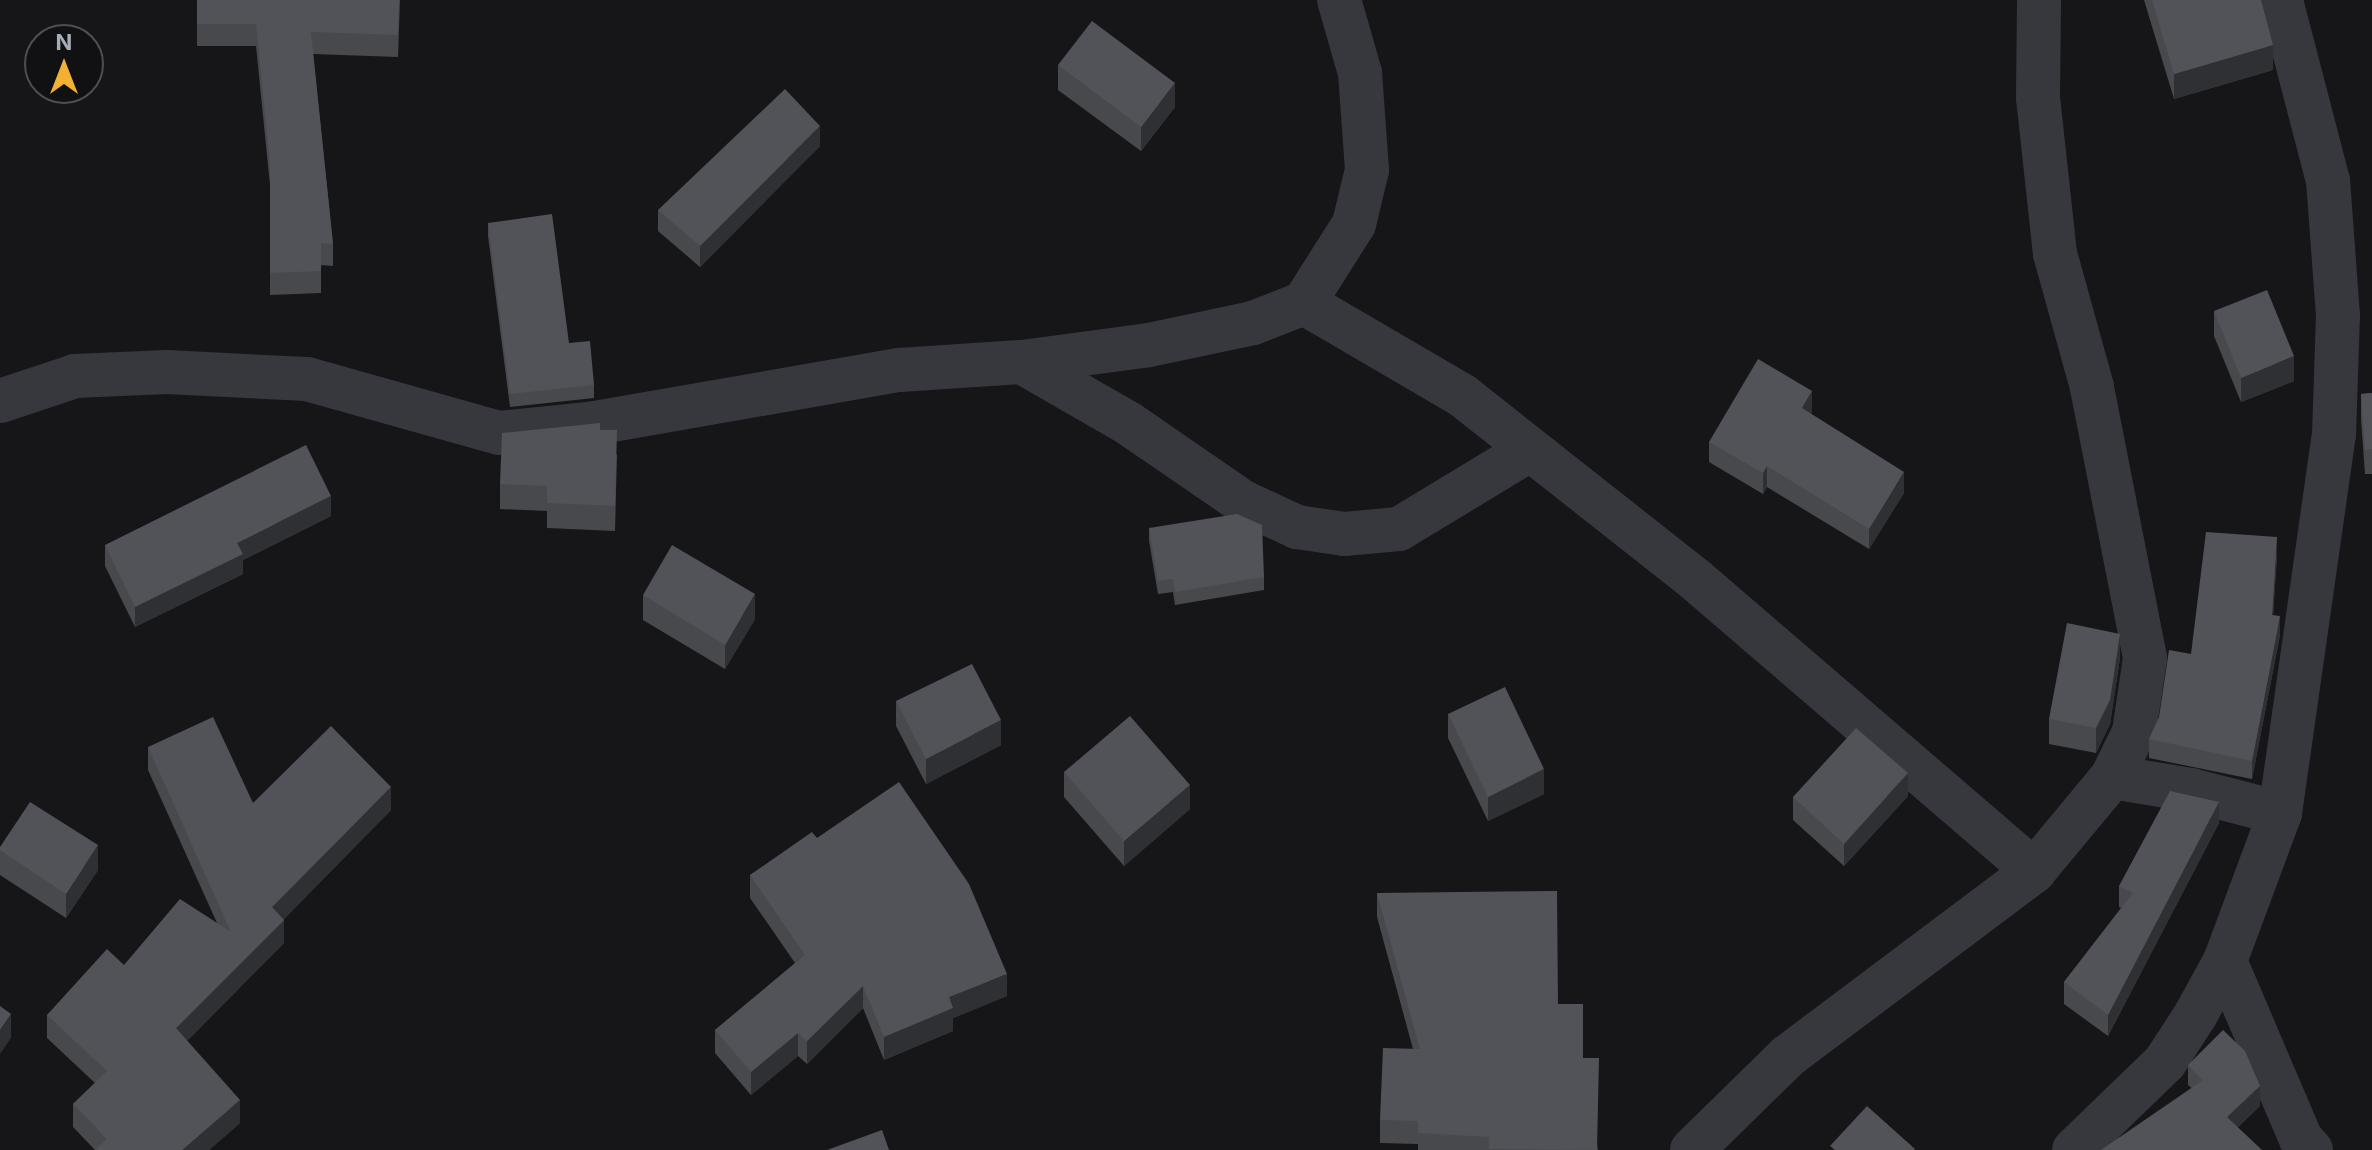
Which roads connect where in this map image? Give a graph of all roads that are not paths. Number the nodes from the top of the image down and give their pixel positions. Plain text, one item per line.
1 (1339, 0) edge
2 (2039, 0) edge
3 (2281, 0) edge
4 (1304, 303) junction
5 (1022, 362) junction
6 (0, 401) edge
7 (1528, 451) junction
8 (2112, 777) junction
9 (2280, 813) junction
10 (2034, 871) junction
11 (2225, 961) junction
12 (1692, 1150) edge
13 (2074, 1150) edge
14 (2311, 1150) edge

1 - 4 street
2 - 8 street
3 - 9 street
4 - 5 street
4 - 7 street
5 - 6 street
5 - 7 street
7 - 10 street
8 - 9 street
8 - 10 street
9 - 11 street
10 - 12 street
11 - 13 street
11 - 14 street

